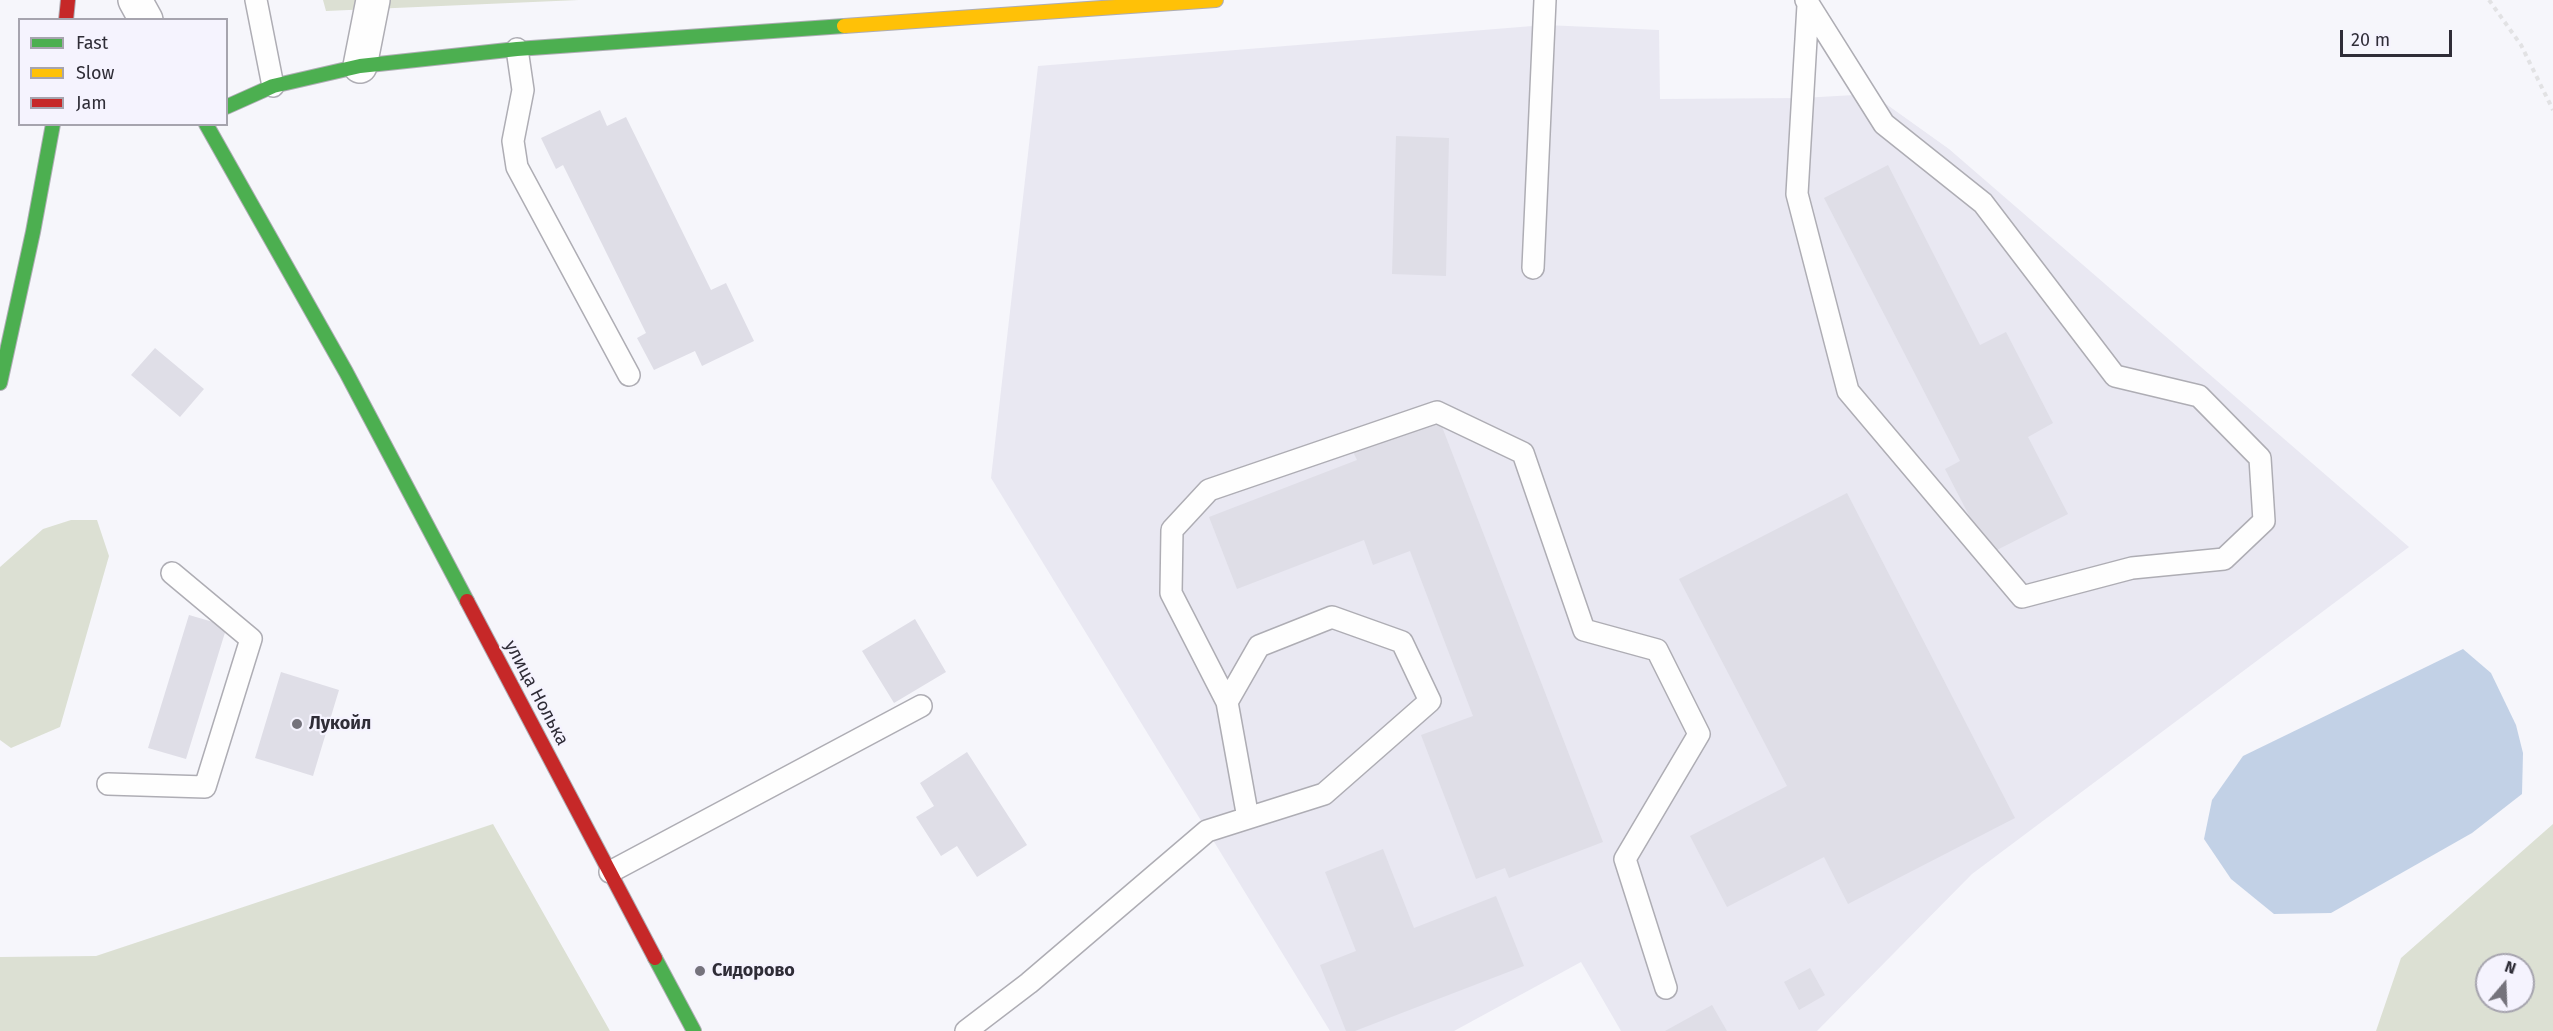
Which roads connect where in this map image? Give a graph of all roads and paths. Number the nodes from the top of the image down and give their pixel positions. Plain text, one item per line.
1 (68, 0) edge
2 (135, 0) edge
3 (256, 0) edge
4 (373, 0) edge
5 (1216, 0) edge
6 (1545, 0) edge
7 (2490, 0) edge
8 (1807, 2) edge
9 (66, 18) edge
10 (145, 18) edge
11 (517, 49) junction
12 (360, 66) junction
13 (273, 86) junction
14 (228, 106) edge
15 (2553, 110) edge
16 (53, 126) edge
17 (207, 126) edge
18 (1533, 268) dead end
19 (629, 375) dead end
20 (0, 383) edge
21 (172, 573) dead end
22 (1227, 702) junction
23 (921, 706) dead end
24 (108, 784) dead end
25 (1248, 818) junction
26 (610, 872) junction
27 (1666, 988) dead end
28 (694, 1031) edge
29 (966, 1031) edge

1 - 9 street
2 - 10 street
3 - 13 lane
4 - 12 street
5 - 11 street
6 - 18 lane
7 - 15 path
8 - 8 lane
11 - 12 street
11 - 19 lane
12 - 13 street
13 - 14 street
16 - 20 street
17 - 26 street, улица Нолька
21 - 24 lane
22 - 25 lane
22 - 25 lane
22 - 27 lane
23 - 26 lane
25 - 29 lane
26 - 28 street, улица Нолька

